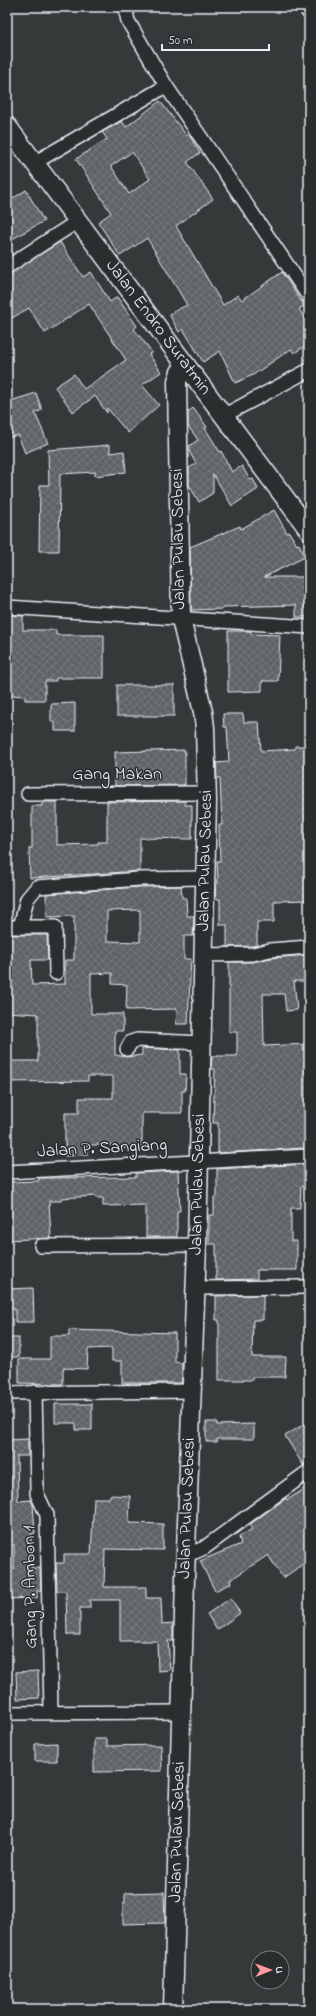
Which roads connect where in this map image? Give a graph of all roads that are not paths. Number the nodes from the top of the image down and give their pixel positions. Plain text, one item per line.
1 (130, 7) edge
2 (305, 7) edge
3 (309, 13) edge
4 (166, 86) junction
5 (7, 126) edge
6 (34, 163) junction
7 (78, 221) junction
8 (7, 268) edge
9 (309, 296) edge
10 (186, 365) junction
11 (309, 370) edge
12 (223, 416) junction
13 (309, 530) edge
14 (7, 607) edge
15 (181, 619) junction
16 (309, 627) edge
17 (207, 793) junction
18 (28, 794) dead end
19 (205, 878) junction
20 (14, 927) edge
21 (309, 947) edge
22 (204, 955) junction
23 (56, 973) dead end
24 (202, 1042) junction
25 (127, 1049) dead end
26 (309, 1156) edge
27 (198, 1161) junction
28 (7, 1172) edge
29 (197, 1245) junction
30 (41, 1246) dead end
31 (309, 1287) edge
32 (194, 1288) junction
33 (192, 1391) junction
34 (35, 1392) junction
35 (7, 1393) edge
36 (309, 1471) edge
37 (186, 1552) junction
38 (51, 1712) junction
39 (181, 1712) junction
40 (7, 1713) edge
41 (173, 2009) edge

1 - 4 street
2 - 3 street
4 - 6 street
4 - 9 street
5 - 6 street, Jalan Endro Suratmin
6 - 7 street, Jalan Endro Suratmin
7 - 8 street
7 - 10 street, Jalan Endro Suratmin
10 - 12 street, Jalan Endro Suratmin
10 - 15 street, Jalan Pulau Sebesi
11 - 12 street
12 - 13 street, Jalan Endro Suratmin
14 - 15 street
15 - 16 street
15 - 17 street, Jalan Pulau Sebesi
17 - 18 street, Gang Makan
17 - 19 street, Jalan Pulau Sebesi
19 - 20 street
19 - 22 street, Jalan Pulau Sebesi
20 - 23 street
21 - 22 street
22 - 24 street, Jalan Pulau Sebesi
24 - 25 street
24 - 27 street, Jalan Pulau Sebesi
26 - 27 street, Jalan P. Sangiang
27 - 28 street, Jalan P. Sangiang
27 - 29 street, Jalan Pulau Sebesi
29 - 30 street
29 - 32 street, Jalan Pulau Sebesi
31 - 32 street
32 - 33 street, Jalan Pulau Sebesi
33 - 34 street
33 - 37 street, Jalan Pulau Sebesi
34 - 35 street
34 - 38 street, Gang P. Ambon 1
36 - 37 street
37 - 39 street, Jalan Pulau Sebesi
38 - 39 street
38 - 40 street
39 - 41 street, Jalan Pulau Sebesi

